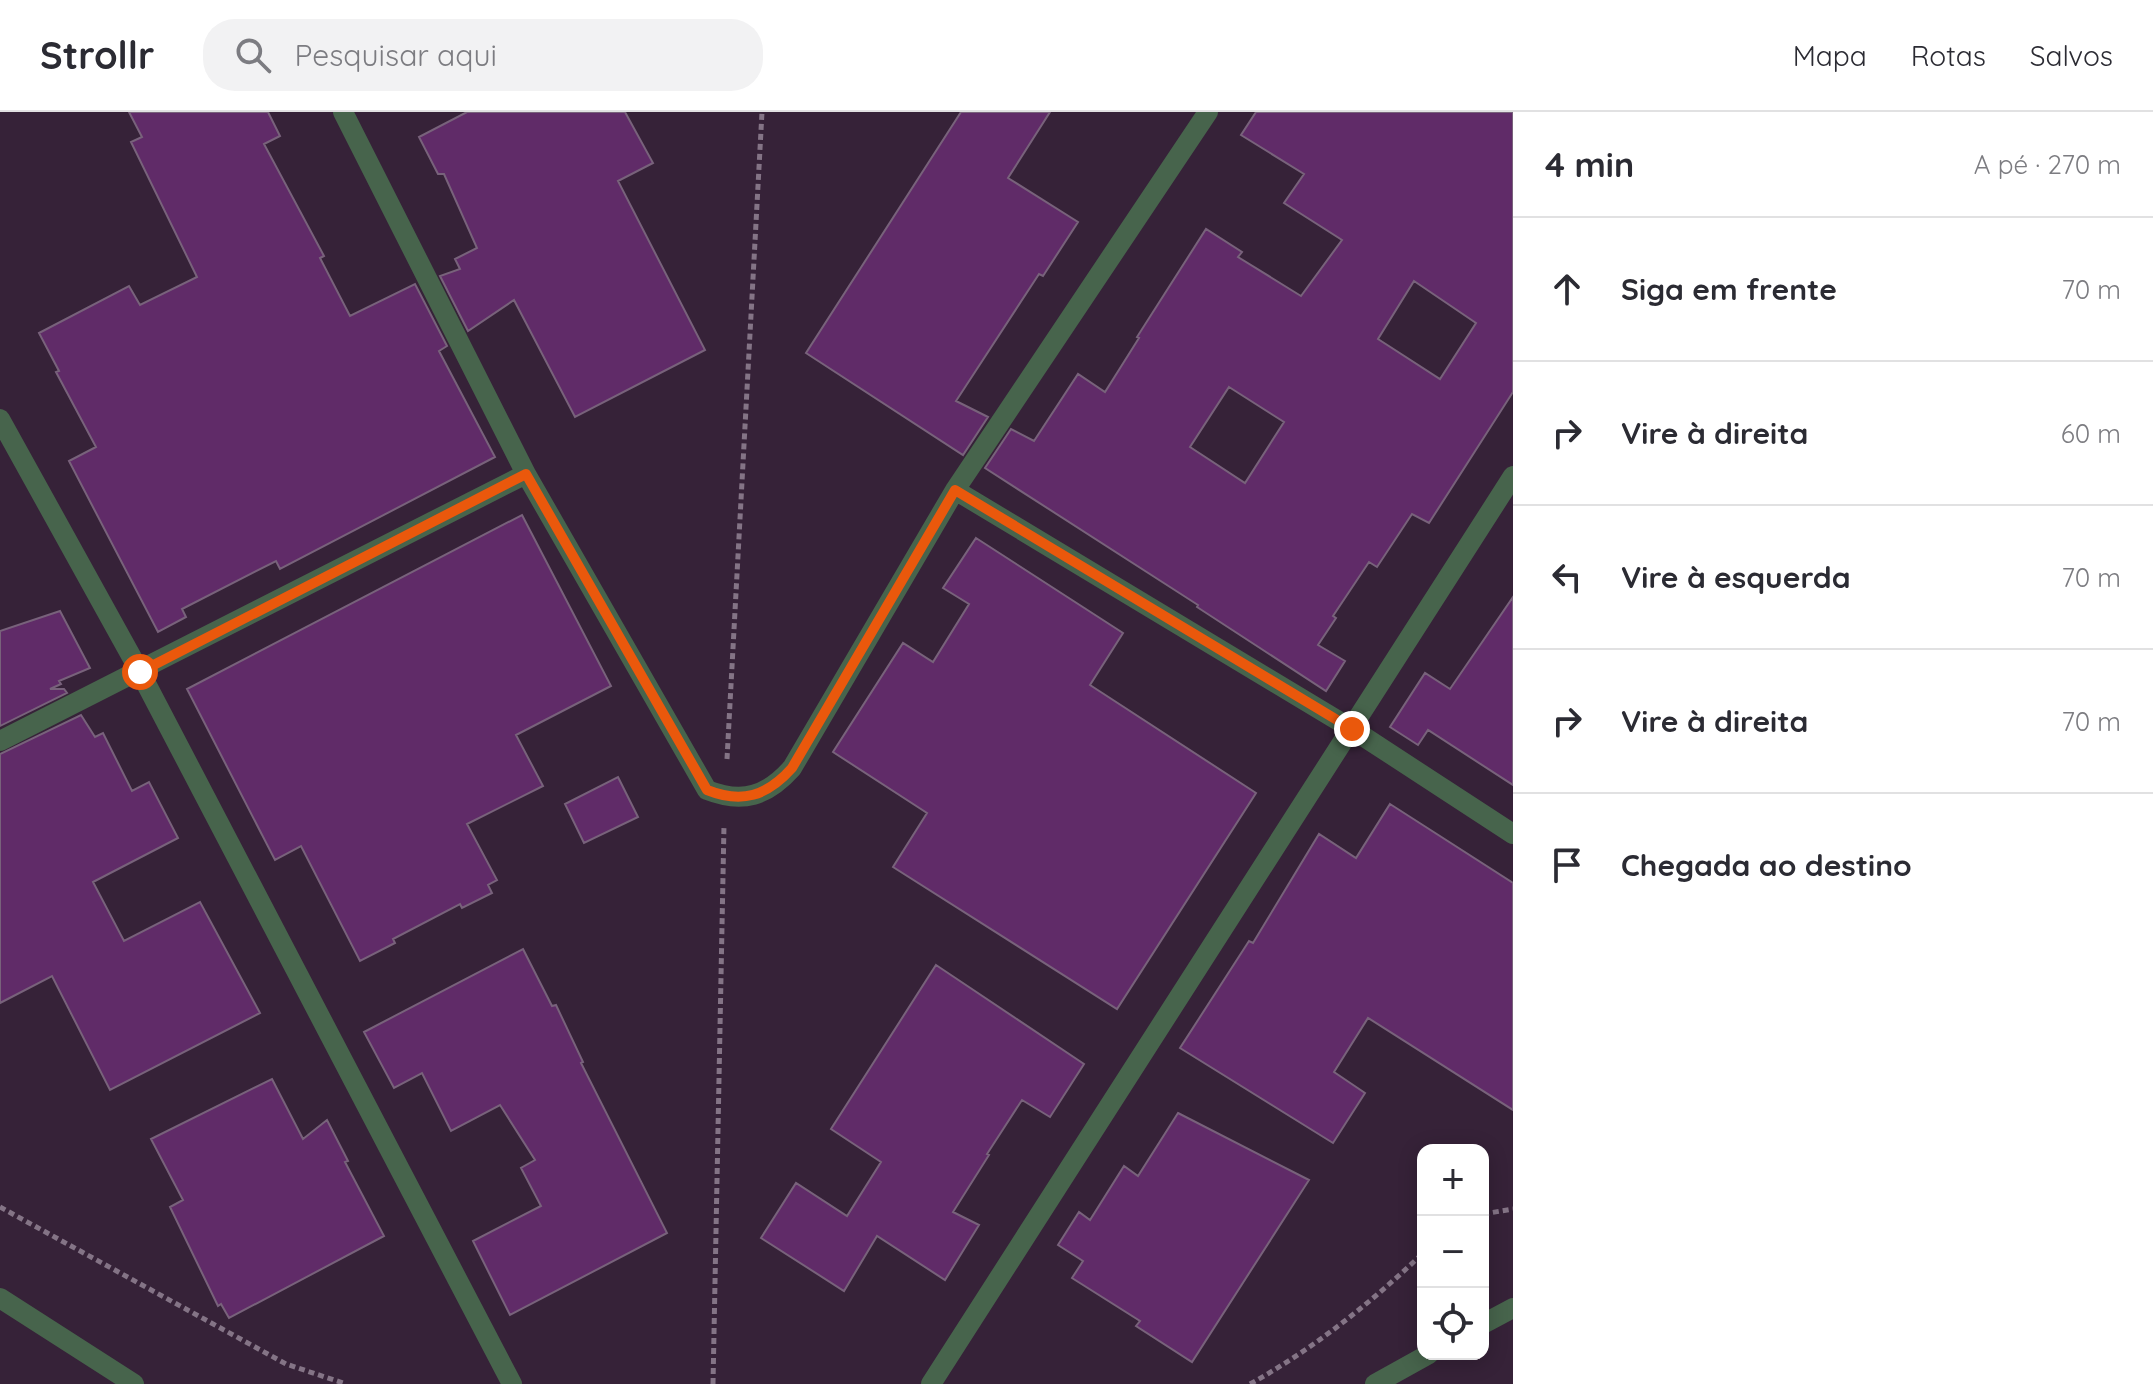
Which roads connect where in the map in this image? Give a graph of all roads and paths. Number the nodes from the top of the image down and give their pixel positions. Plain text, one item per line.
1 (343, 112) edge
2 (762, 112) edge
3 (1208, 112) edge
4 (0, 419) edge
5 (526, 474) junction
6 (1513, 476) edge
7 (955, 490) junction
8 (140, 672) junction
9 (1352, 729) junction
10 (0, 741) edge
11 (724, 797) junction
12 (1513, 834) edge
13 (0, 1207) edge
14 (1513, 1209) edge
15 (1489, 1213) edge
16 (1417, 1259) edge
17 (0, 1298) edge
18 (1513, 1308) edge
19 (1489, 1321) edge
20 (1418, 1360) edge
21 (134, 1384) edge
22 (346, 1384) edge
23 (512, 1384) edge
24 (713, 1384) edge
25 (931, 1384) edge
26 (1250, 1384) edge
27 (1375, 1384) edge

1 - 5 street
2 - 11 path
3 - 7 street
4 - 8 street
5 - 8 street
5 - 11 street
6 - 9 street
7 - 9 street
7 - 11 street
8 - 10 street
8 - 23 street
9 - 12 street
9 - 25 street
11 - 24 path
13 - 22 path
14 - 15 path
16 - 26 path
17 - 21 street
18 - 19 street
20 - 27 street

